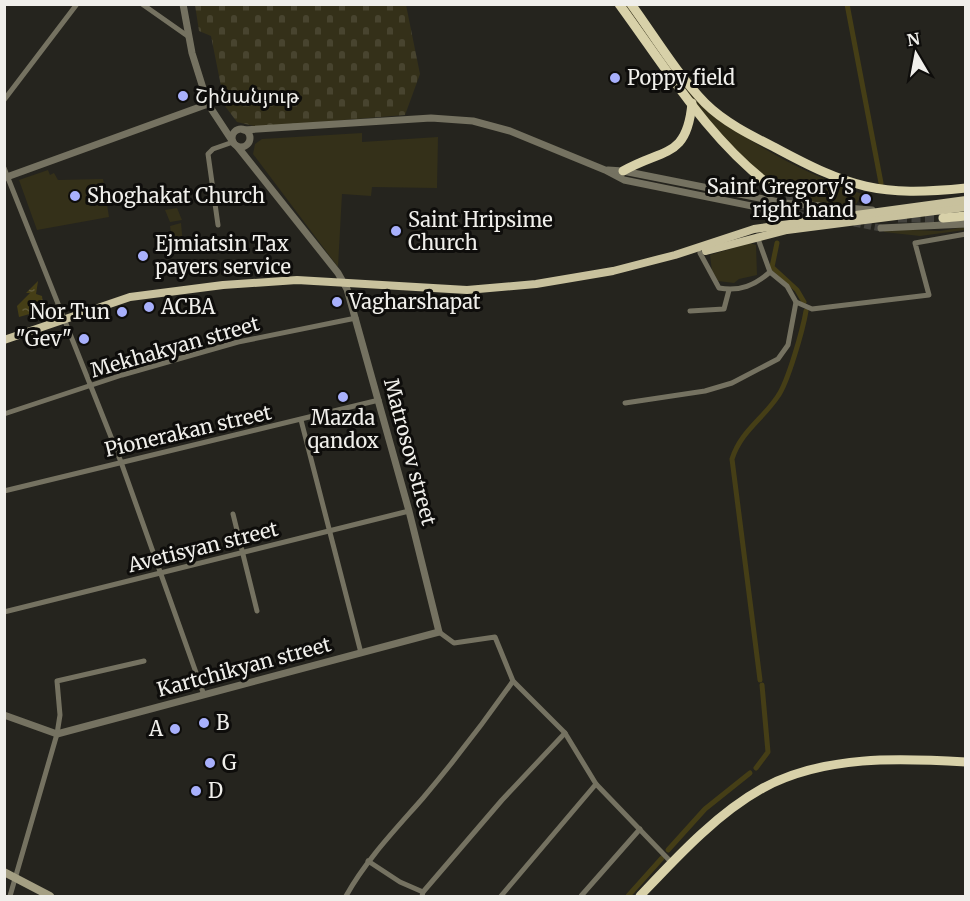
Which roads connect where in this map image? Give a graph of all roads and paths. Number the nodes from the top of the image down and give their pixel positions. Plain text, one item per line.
1 (77, 4) edge
2 (142, 4) edge
3 (183, 4) edge
4 (619, 4) edge
5 (631, 4) edge
6 (189, 37) junction
7 (4, 100) edge
8 (692, 103) junction
9 (208, 104) junction
10 (223, 124) junction
11 (268, 128) junction
12 (243, 130) junction
13 (249, 141) junction
14 (235, 144) junction
15 (251, 163) junction
16 (4, 168) edge
17 (605, 170) junction
18 (623, 171) junction
19 (6, 177) edge
20 (966, 188) edge
21 (775, 189) tunnel mouth
22 (966, 200) edge
23 (966, 207) edge
24 (883, 210) junction
25 (786, 213) tunnel mouth
26 (966, 216) edge
27 (943, 218) tunnel mouth
28 (966, 224) edge
29 (218, 225) dead end
30 (880, 228) tunnel mouth
31 (756, 233) junction
32 (966, 234) edge
33 (700, 253) junction
34 (770, 272) junction
35 (550, 282) junction
36 (344, 283) junction
37 (729, 290) junction
38 (796, 302) junction
39 (690, 311) dead end
40 (356, 318) junction
41 (63, 319) junction
42 (4, 340) edge
43 (90, 386) junction
44 (379, 400) junction
45 (626, 403) dead end
46 (4, 414) edge
47 (301, 420) junction
48 (122, 462) junction
49 (4, 491) edge
50 (409, 512) junction
51 (233, 514) dead end
52 (330, 532) junction
53 (244, 552) junction
54 (162, 572) junction
55 (257, 611) dead end
56 (4, 612) edge
57 (439, 632) junction
58 (361, 653) junction
59 (144, 661) dead end
60 (513, 681) junction
61 (204, 695) junction
62 (4, 715) edge
63 (565, 733) junction
64 (57, 734) junction
65 (966, 762) edge
66 (597, 783) junction
67 (640, 829) junction
68 (368, 861) junction
69 (672, 863) junction
70 (4, 872) edge
71 (15, 876) junction
72 (423, 894) edge
73 (10, 897) edge
74 (50, 897) edge
75 (345, 897) edge
76 (501, 897) edge
77 (581, 897) edge
78 (640, 897) edge

1 - 7 street
2 - 6 street
3 - 6 street
4 - 8 highway
5 - 20 highway
6 - 9 street
8 - 18 highway
8 - 21 highway
9 - 10 street, Matrosov street
9 - 19 street
10 - 12 street
10 - 14 street, Matrosov street
11 - 12 street
11 - 13 street
11 - 17 street
12 - 13 street
12 - 14 street
13 - 14 street
13 - 15 street
14 - 15 street, Matrosov street
14 - 29 street
15 - 36 street, Matrosov street
16 - 19 street
17 - 18 street
17 - 25 street
18 - 24 street
19 - 41 street
22 - 24 main road
23 - 31 main road
24 - 31 main road
26 - 27 highway
28 - 30 street
31 - 33 main road
31 - 34 street
31 - 35 main road
32 - 38 street
33 - 35 main road
33 - 37 street
34 - 37 street
34 - 38 street
35 - 36 main road
36 - 40 street, Matrosov street
36 - 41 main road
37 - 39 street
38 - 45 street
40 - 43 street, Mekhakyan street
40 - 44 street, Matrosov street
41 - 42 main road
41 - 43 street
43 - 46 street, Mekhakyan street
43 - 48 street
44 - 47 street, Pionerakan street
44 - 50 street, Matrosov street
47 - 48 street, Pionerakan street
47 - 52 street
48 - 49 street, Pionerakan street
48 - 54 street
50 - 52 street, Avetisyan street
50 - 57 street, Matrosov street
51 - 53 street
52 - 53 street, Avetisyan street
52 - 58 street
53 - 54 street, Avetisyan street
53 - 55 street
54 - 56 street, Avetisyan street
54 - 61 street
57 - 58 street, Kartchikyan street
57 - 60 street
58 - 61 street, Kartchikyan street
59 - 64 street
60 - 63 street
60 - 68 street
61 - 64 street, Kartchikyan street
62 - 64 street
63 - 66 street
63 - 72 street
64 - 71 street
65 - 69 highway
66 - 67 street
66 - 76 street
67 - 69 street
67 - 77 street
68 - 72 street
68 - 75 street
69 - 78 highway
70 - 71 main road
71 - 73 street
71 - 74 main road

